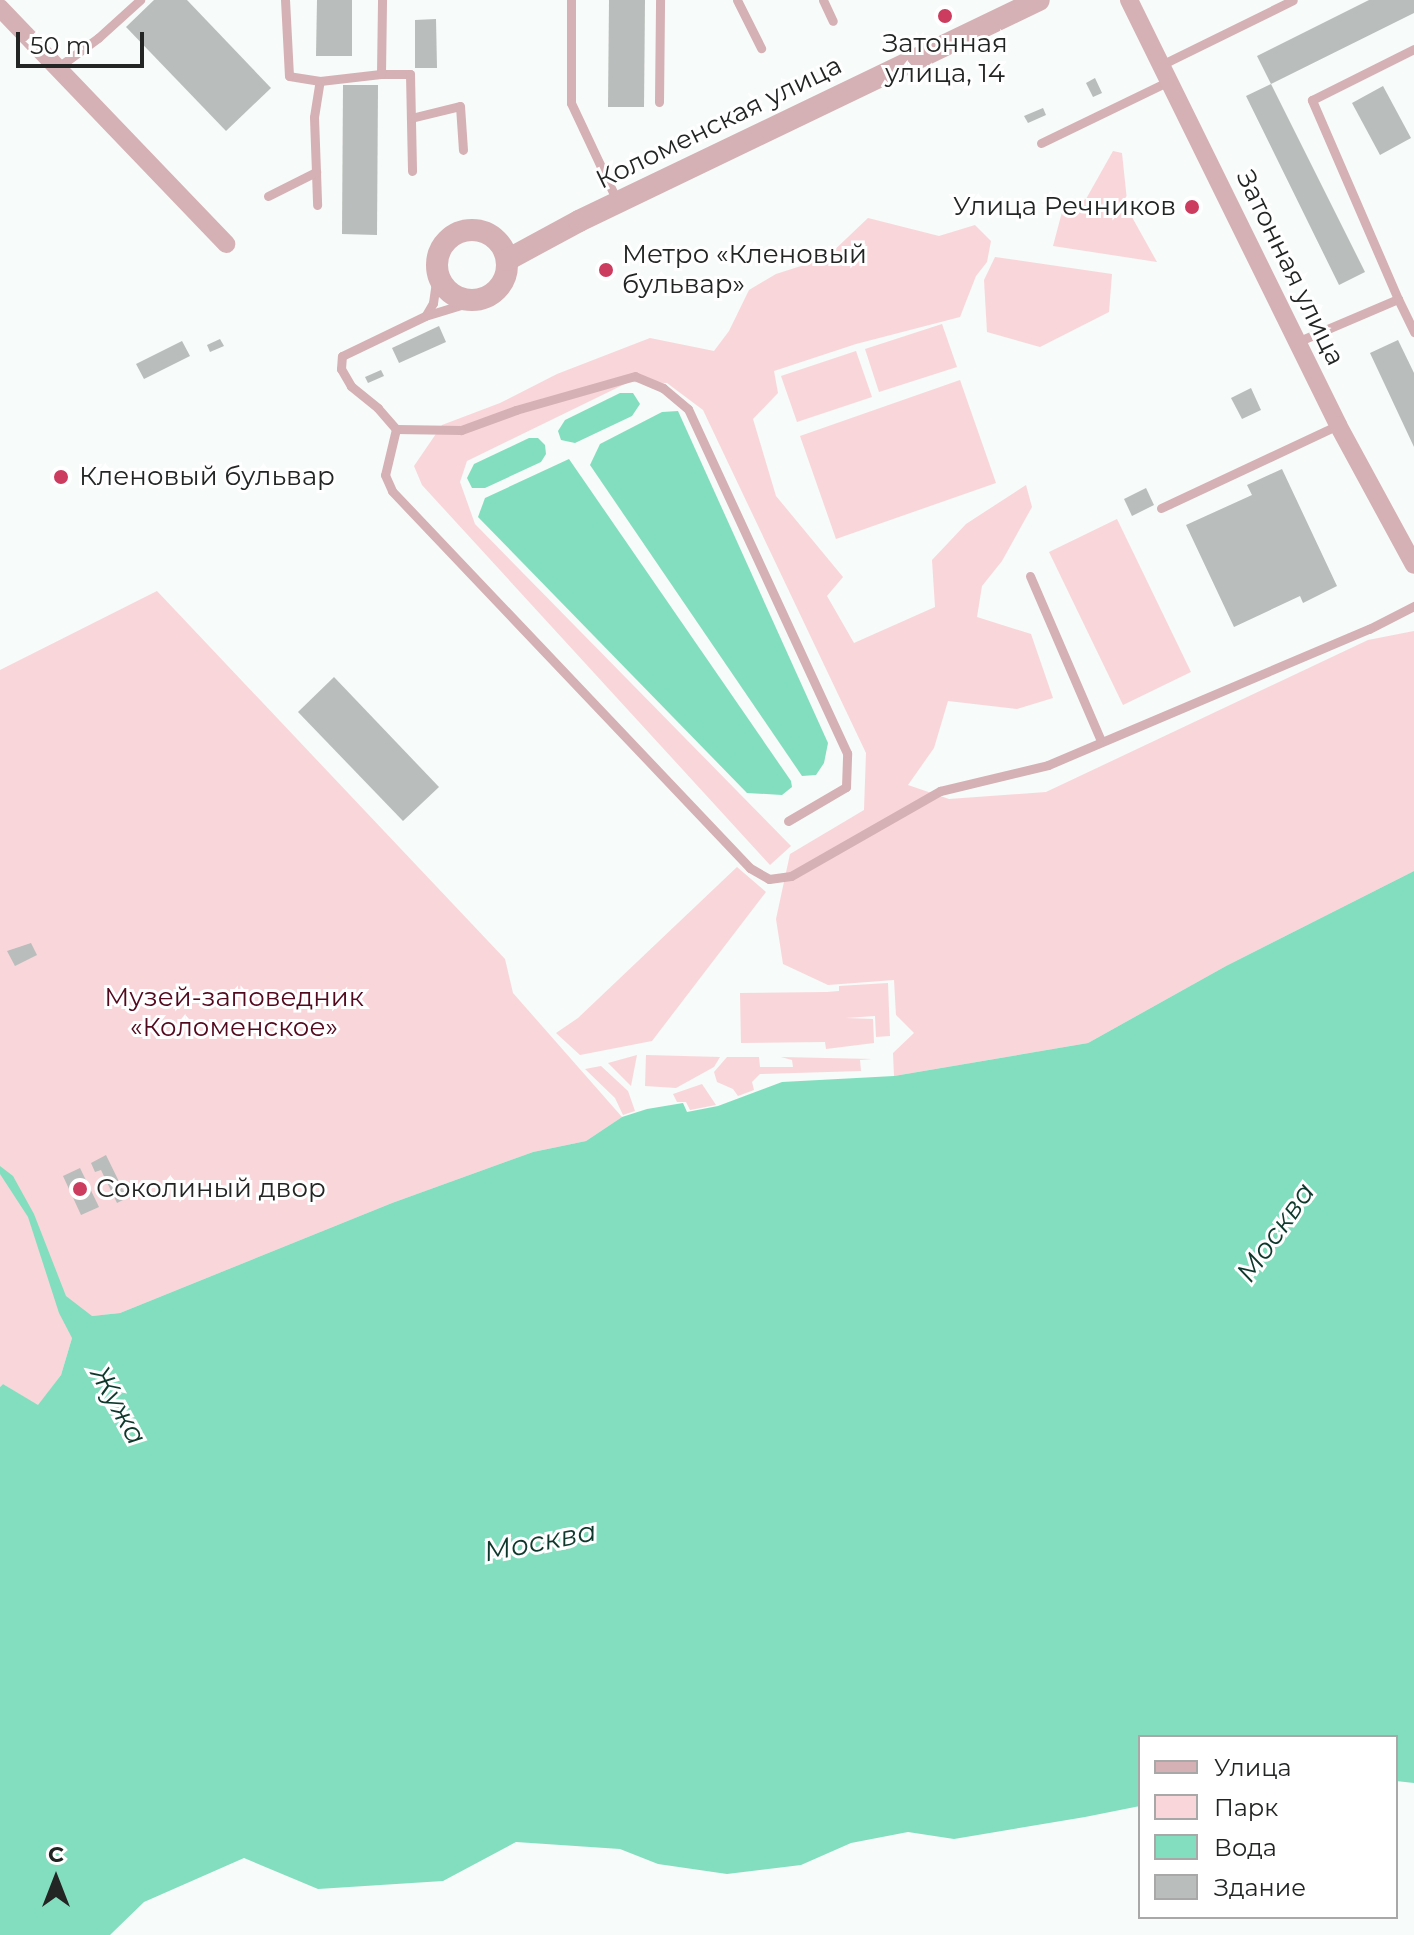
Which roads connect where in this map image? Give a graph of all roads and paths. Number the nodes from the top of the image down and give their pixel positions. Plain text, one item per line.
1 (140, 0) edge
2 (285, 0) edge
3 (382, 0) edge
4 (571, 0) edge
5 (660, 0) edge
6 (737, 0) edge
7 (823, 0) edge
8 (1039, 0) edge
9 (1129, 0) edge
10 (1293, 0) edge
11 (0, 8) edge
12 (833, 21) dead end
13 (761, 48) dead end
14 (1414, 49) edge
15 (57, 68) junction
16 (381, 74) junction
17 (1163, 74) junction
18 (320, 81) junction
19 (659, 102) dead end
20 (411, 118) junction
21 (1041, 143) dead end
22 (463, 150) dead end
23 (412, 171) dead end
24 (316, 172) junction
25 (268, 196) dead end
26 (618, 203) junction
27 (317, 205) dead end
28 (553, 234) junction
29 (494, 237) junction
30 (226, 244) dead end
31 (507, 260) junction
32 (437, 273) junction
33 (1398, 299) junction
34 (477, 300) junction
35 (425, 316) junction
36 (1414, 332) edge
37 (1297, 342) junction
38 (1338, 425) junction
39 (396, 429) junction
40 (1161, 508) dead end
41 (1411, 561) edge
42 (1030, 576) dead end
43 (1414, 606) edge
44 (1101, 741) junction
45 (788, 821) dead end

1 - 15 lane
2 - 18 lane
3 - 16 lane
4 - 26 lane
5 - 19 lane
6 - 13 lane
7 - 12 lane
8 - 26 street, Коломенская улица
9 - 17 street, Затонная улица
10 - 17 lane
11 - 15 street
14 - 33 lane
15 - 30 street
16 - 18 lane
16 - 20 lane
17 - 21 lane
17 - 37 street, Затонная улица
18 - 24 lane
20 - 22 lane
20 - 23 lane
24 - 25 lane
24 - 27 lane
26 - 28 street, Коломенская улица
28 - 29 street, Коломенская улица
28 - 31 street, Коломенская улица
29 - 31 street
29 - 32 street, Коломенская улица
31 - 34 street
32 - 34 street
32 - 35 lane
33 - 36 lane
33 - 37 lane
34 - 35 lane
35 - 39 lane
37 - 38 street, Затонная улица
38 - 40 lane
38 - 41 street, Затонная улица
39 - 44 lane
39 - 45 lane
42 - 44 lane
43 - 44 lane

